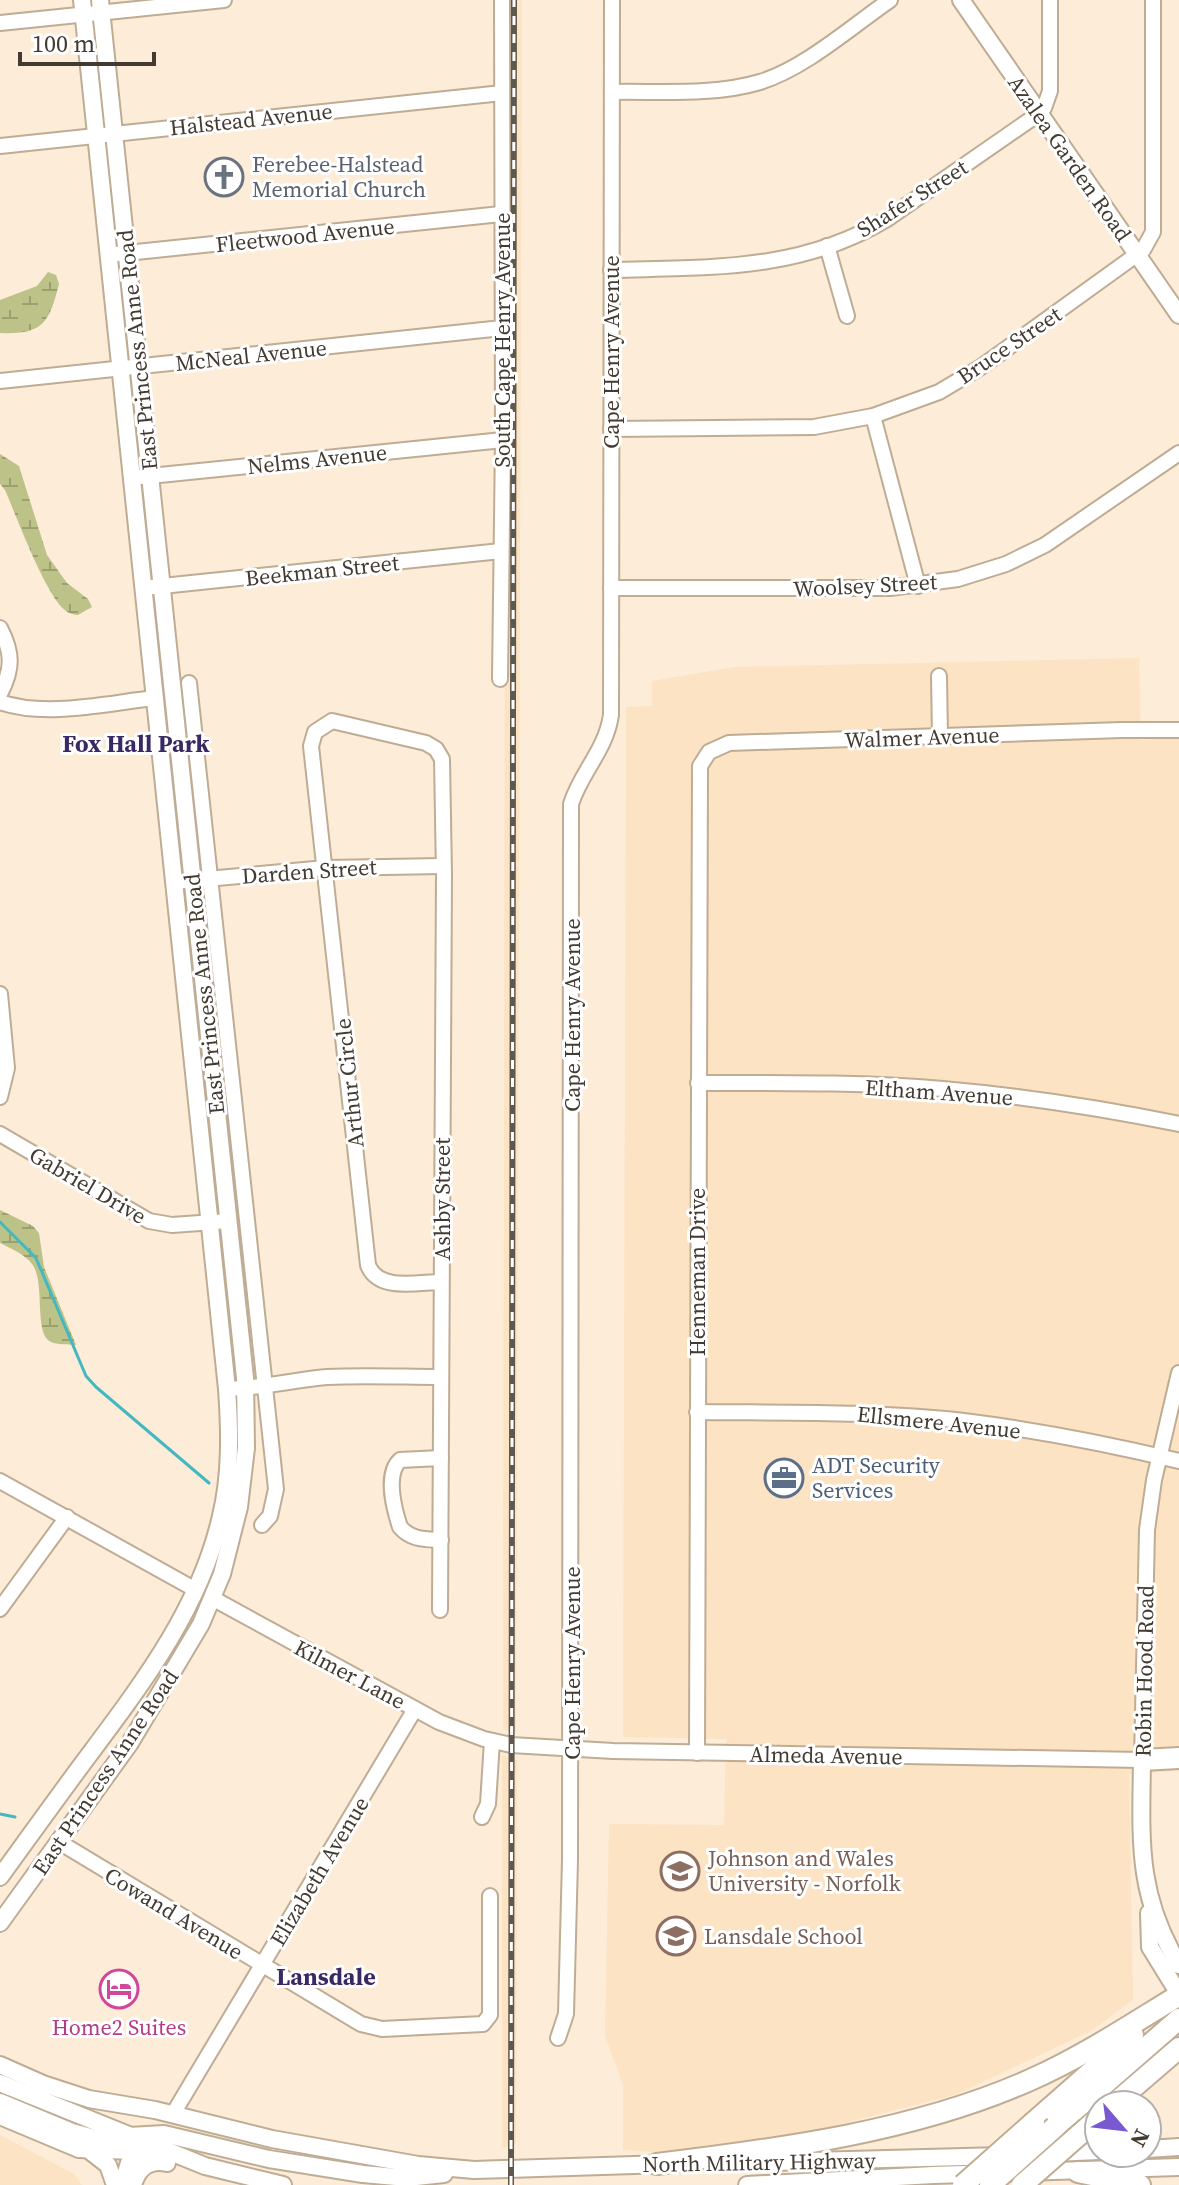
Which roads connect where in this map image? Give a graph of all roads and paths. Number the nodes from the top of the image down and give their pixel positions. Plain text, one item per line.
1 (224, 0) edge
2 (502, 0) edge
3 (612, 0) edge
4 (890, 0) edge
5 (961, 0) edge
6 (1050, 0) edge
7 (1153, 0) edge
8 (101, 6) edge
9 (82, 7) edge
10 (0, 23) edge
11 (612, 92) junction
12 (502, 93) junction
13 (1039, 114) junction
14 (114, 134) junction
15 (96, 136) junction
16 (0, 146) edge
17 (501, 214) junction
18 (827, 246) junction
19 (127, 253) junction
20 (108, 255) junction
21 (1137, 255) junction
22 (611, 270) junction
23 (1179, 315) edge
24 (847, 316) dead end
25 (502, 328) junction
26 (139, 368) junction
27 (120, 369) junction
28 (0, 381) edge
29 (873, 416) junction
30 (611, 429) junction
31 (503, 440) junction
32 (1179, 453) edge
33 (150, 476) junction
34 (132, 478) junction
35 (501, 551) junction
36 (161, 586) junction
37 (918, 586) junction
38 (143, 588) junction
39 (611, 588) junction
40 (0, 628) edge
41 (939, 676) dead end
42 (500, 679) dead end
43 (189, 683) dead end
44 (0, 694) edge
45 (155, 698) junction
46 (0, 702) edge
47 (1179, 730) edge
48 (940, 737) junction
49 (698, 791) joint
50 (320, 819) joint
51 (443, 866) junction
52 (326, 868) junction
53 (210, 878) junction
54 (192, 880) junction
55 (174, 882) junction
56 (0, 994) edge
57 (698, 1083) junction
58 (0, 1097) edge
59 (1179, 1124) edge
60 (0, 1134) edge
61 (228, 1221) junction
62 (210, 1222) junction
63 (441, 1282) junction
64 (1179, 1373) edge
65 (441, 1377) junction
66 (266, 1387) junction
67 (227, 1389) junction
68 (245, 1389) junction
69 (697, 1412) junction
70 (1159, 1456) junction
71 (441, 1458) junction
72 (1179, 1461) edge
73 (0, 1481) edge
74 (67, 1517) junction
75 (262, 1525) dead end
76 (441, 1540) junction
77 (204, 1594) junction
78 (0, 1609) edge
79 (440, 1610) dead end
80 (415, 1709) junction
81 (492, 1741) junction
82 (511, 1745) joint
83 (571, 1748) junction
84 (697, 1753) junction
85 (1179, 1758) edge
86 (1142, 1760) junction
87 (482, 1817) dead end
88 (39, 1823) junction
89 (59, 1842) junction
90 (0, 1858) edge
91 (0, 1877) edge
92 (1148, 1895) junction
93 (490, 1896) dead end
94 (0, 1923) edge
95 (1179, 1965) edge
96 (262, 1966) junction
97 (1178, 2002) edge
98 (558, 2038) dead end
99 (1179, 2048) edge
100 (0, 2055) edge
101 (0, 2065) edge
102 (0, 2083) edge
103 (1132, 2089) edge
104 (0, 2102) edge
105 (155, 2110) junction
106 (173, 2114) junction
107 (0, 2116) edge
108 (1083, 2131) edge
109 (164, 2134) junction
110 (128, 2136) junction
111 (140, 2148) junction
112 (88, 2150) junction
113 (1083, 2151) edge
114 (363, 2155) junction
115 (1047, 2163) junction
116 (657, 2164) junction
117 (205, 2166) junction
118 (1179, 2167) edge
119 (474, 2170) junction
120 (1078, 2172) junction
121 (364, 2179) edge
122 (115, 2185) edge
123 (122, 2185) edge
124 (133, 2185) edge
125 (283, 2185) edge
126 (747, 2185) edge
127 (963, 2185) edge
128 (990, 2185) edge
129 (1022, 2185) edge
130 (1028, 2185) edge
131 (1140, 2185) edge

1 - 8 street
2 - 12 street, South Cape Henry Avenue
3 - 11 street, Cape Henry Avenue
4 - 11 street
5 - 13 main road, Azalea Garden Road
6 - 13 street
7 - 21 street, Bruce Street
8 - 9 street
8 - 14 main road, East Princess Anne Road
9 - 10 street
9 - 15 main road, East Princess Anne Road
11 - 22 street, Cape Henry Avenue
12 - 14 street, Halstead Avenue
12 - 17 street, South Cape Henry Avenue
13 - 18 street, Shafer Street
13 - 21 main road, Azalea Garden Road
14 - 15 street, Halstead Avenue
14 - 19 main road, East Princess Anne Road
15 - 16 street, Halstead Avenue
15 - 20 main road, East Princess Anne Road
17 - 19 street, Fleetwood Avenue
17 - 25 street, South Cape Henry Avenue
18 - 22 street, Shafer Street
18 - 24 street
19 - 20 street, Fleetwood Avenue
19 - 26 main road, East Princess Anne Road
20 - 27 main road, East Princess Anne Road
21 - 23 main road, Azalea Garden Road
21 - 29 street, Bruce Street
22 - 30 street, Cape Henry Avenue
25 - 26 street, McNeal Avenue
25 - 31 street, South Cape Henry Avenue
26 - 27 street, McNeal Avenue
26 - 33 main road, East Princess Anne Road
27 - 28 street, McNeal Avenue
27 - 34 main road, East Princess Anne Road
29 - 30 street, Bruce Street
29 - 37 street
30 - 39 street, Cape Henry Avenue
31 - 33 street, Nelms Avenue
31 - 35 street, South Cape Henry Avenue
32 - 37 street, Woolsey Street
33 - 34 street, Nelms Avenue
33 - 36 main road, East Princess Anne Road
34 - 38 main road, East Princess Anne Road
35 - 36 street, Beekman Street
35 - 42 street, South Cape Henry Avenue
36 - 38 street, Beekman Street
36 - 54 main road, East Princess Anne Road
37 - 39 street, Woolsey Street
38 - 45 main road, East Princess Anne Road
39 - 83 street, Cape Henry Avenue
40 - 44 street
41 - 48 street
43 - 53 street
45 - 46 street
45 - 55 main road, East Princess Anne Road
47 - 48 street, Walmer Avenue
48 - 49 street, Walmer Avenue
49 - 57 street, Henneman Drive
50 - 51 street, Ashby Street
50 - 52 street, Arthur Circle
51 - 52 street, Darden Street
51 - 63 street, Ashby Street
52 - 53 street, Darden Street
52 - 63 street, Arthur Circle
53 - 54 street, Darden Street
53 - 66 street
54 - 55 street, Darden Street
54 - 61 main road, East Princess Anne Road
55 - 62 main road, East Princess Anne Road
56 - 58 street
57 - 59 street, Eltham Avenue
57 - 69 street, Henneman Drive
60 - 62 street, Gabriel Drive
61 - 62 street, Gabriel Drive
61 - 68 main road, East Princess Anne Road
62 - 67 main road, East Princess Anne Road
63 - 65 street, Ashby Street
64 - 70 street, Robin Hood Road
65 - 66 street
65 - 71 street, Ashby Street
66 - 68 street
66 - 75 street
67 - 68 street
67 - 77 main road, East Princess Anne Road
68 - 77 main road, East Princess Anne Road
69 - 70 street, Ellsmere Avenue
69 - 84 street, Henneman Drive
70 - 72 street, Ellsmere Avenue
70 - 86 street, Robin Hood Road
71 - 76 street, Ashby Street
71 - 76 street
73 - 74 street, Kilmer Lane
74 - 77 street, Kilmer Lane
74 - 78 street
76 - 79 street, Ashby Street
77 - 80 street, Kilmer Lane
77 - 88 main road, East Princess Anne Road
77 - 89 main road, East Princess Anne Road
80 - 81 street, Kilmer Lane
80 - 96 street, Elizabeth Avenue
81 - 82 street, Kilmer Lane
81 - 87 street
82 - 83 street, Almeda Avenue
83 - 84 street, Almeda Avenue
83 - 98 street, Cape Henry Avenue
84 - 86 street, Almeda Avenue
85 - 86 highway
86 - 92 main road, Robin Hood Road
88 - 90 main road
88 - 91 main road, East Princess Anne Road
89 - 94 main road, East Princess Anne Road
89 - 96 street, Cowand Avenue
92 - 95 main road, Robin Hood Road
92 - 97 main road
93 - 96 street, Cowand Avenue
96 - 106 street, Elizabeth Avenue
97 - 116 highway
97 - 127 highway, bridge
97 - 128 highway, bridge
99 - 103 highway
100 - 105 main road
101 - 105 main road, North Military Highway
102 - 110 main road
104 - 110 main road
105 - 106 main road, North Military Highway
106 - 114 main road, North Military Highway
107 - 112 main road
108 - 115 highway, bridge
109 - 110 main road
109 - 111 main road
109 - 121 main road
110 - 111 main road
111 - 112 main road
111 - 117 main road
111 - 123 main road
112 - 122 main road
113 - 116 main road, North Military Highway
114 - 119 main road, North Military Highway
114 - 121 street
115 - 129 highway, bridge
115 - 130 highway, bridge
116 - 119 main road, North Military Highway
117 - 124 main road
117 - 125 main road
118 - 120 main road, North Military Highway
119 - 121 main road
120 - 126 main road, North Military Highway
120 - 131 highway

